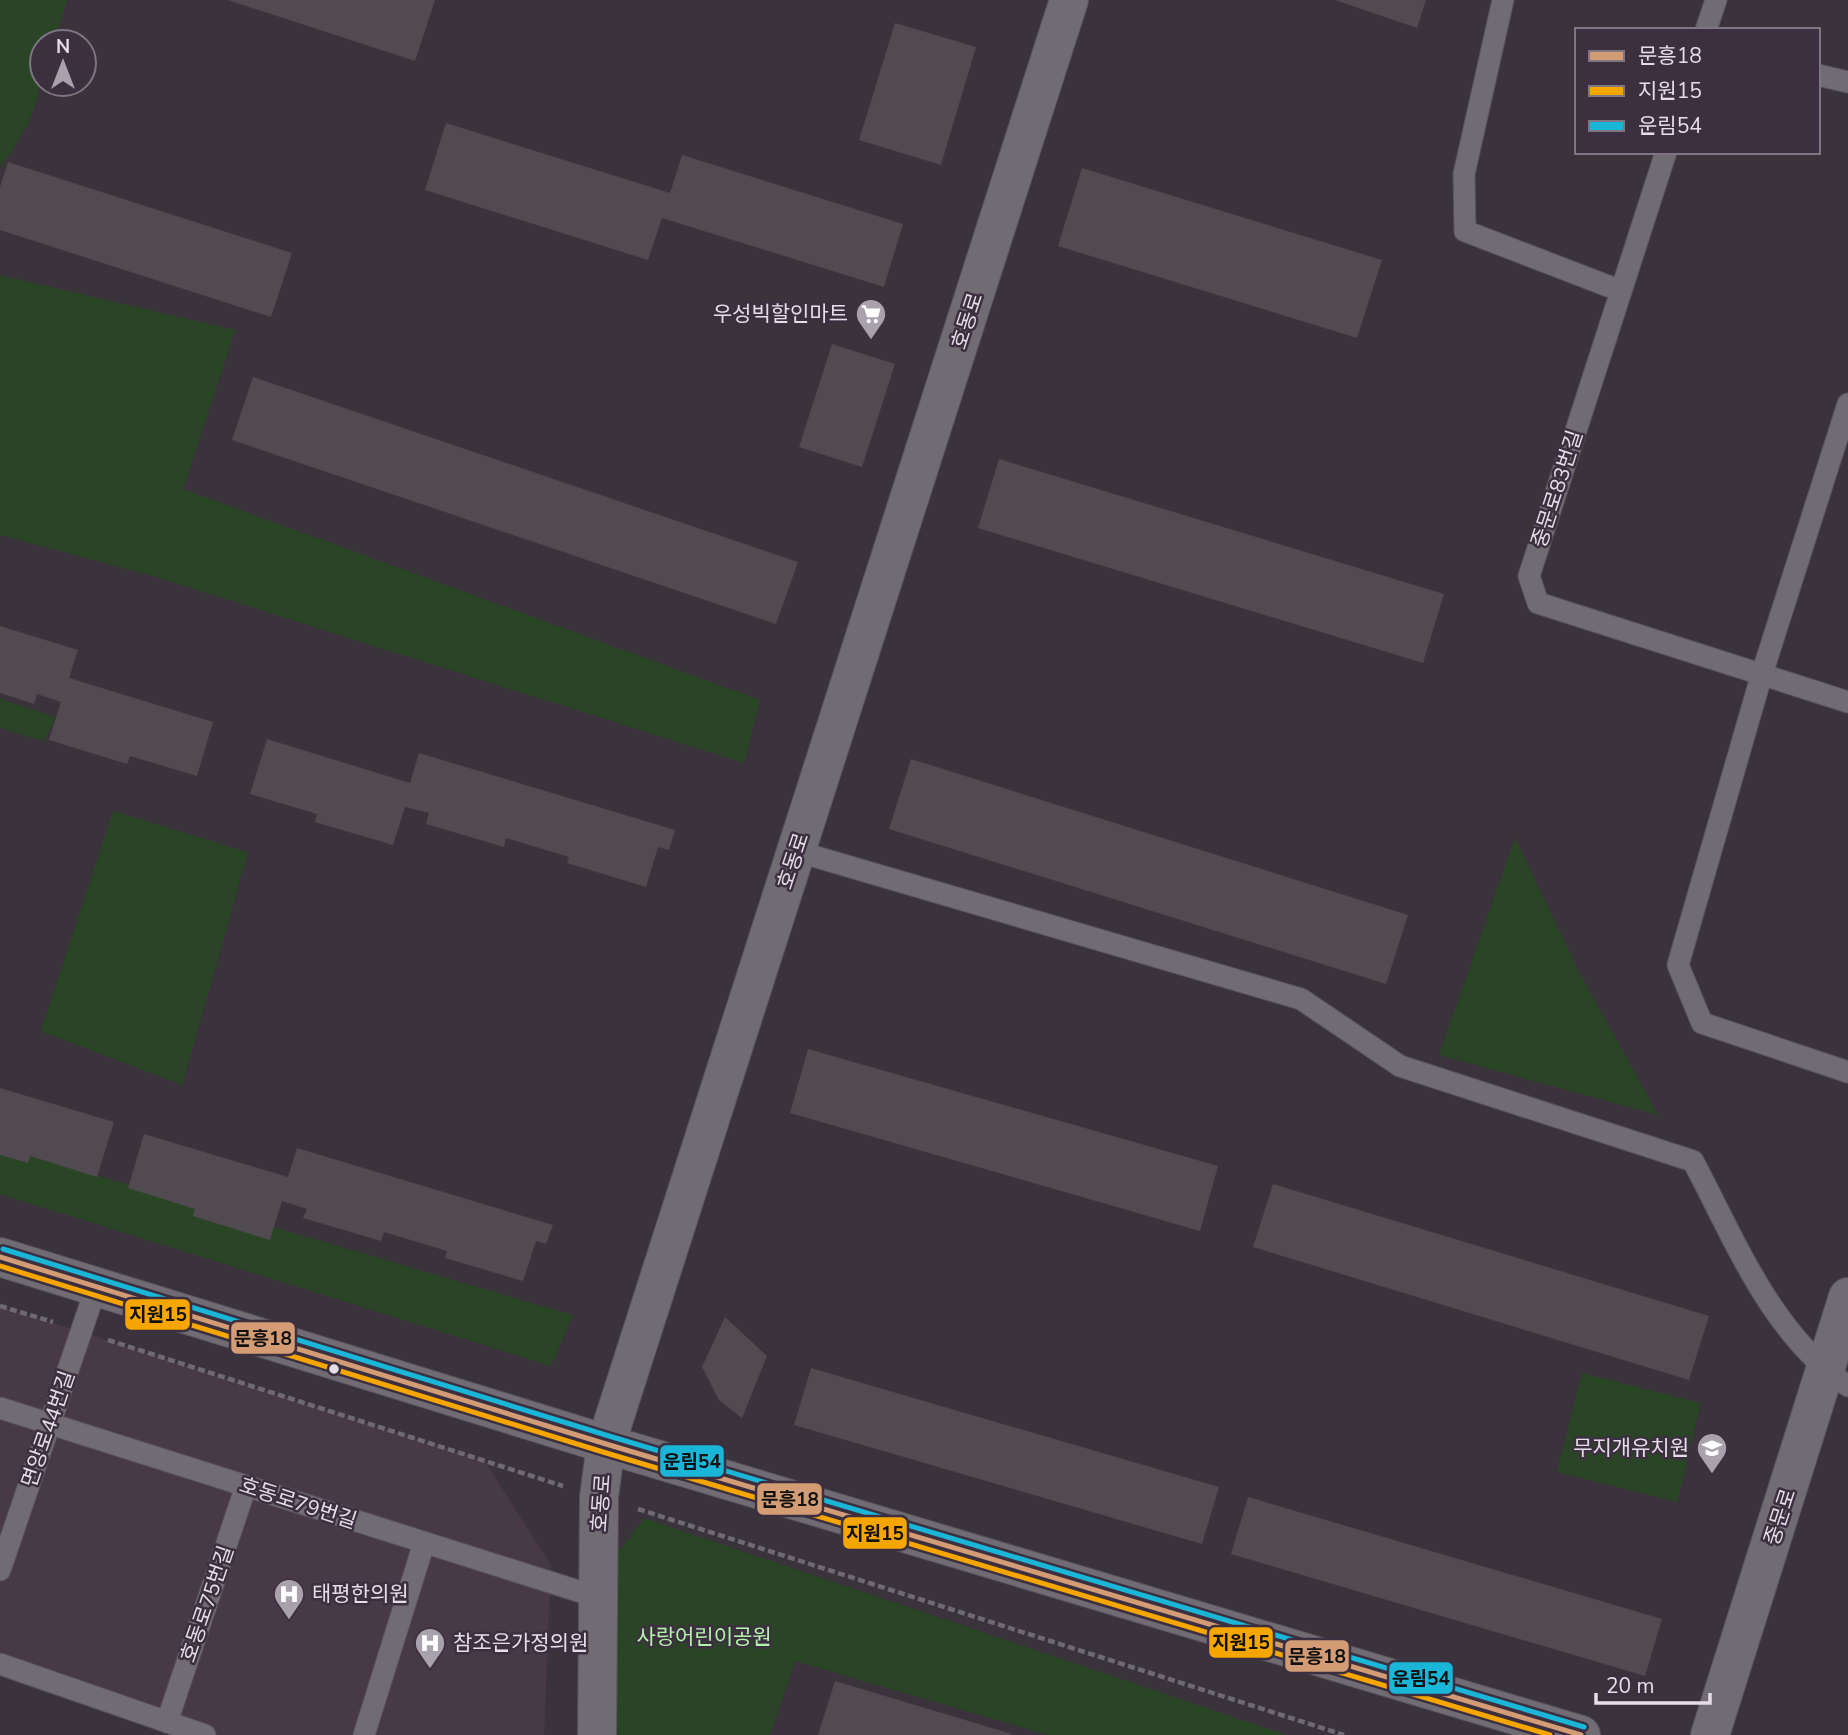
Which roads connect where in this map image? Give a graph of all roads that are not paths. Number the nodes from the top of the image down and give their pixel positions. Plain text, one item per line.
1 (1069, 0) edge
2 (1503, 0) edge
3 (1716, 0) edge
4 (1707, 28) edge
5 (1820, 75) edge
6 (1848, 82) edge
7 (1665, 154) edge
8 (1621, 291) junction
9 (1848, 404) edge
10 (1761, 677) junction
11 (1848, 702) edge
12 (796, 851) junction
13 (1848, 1072) edge
14 (0, 1257) edge
15 (96, 1288) junction
16 (1848, 1297) edge
17 (1837, 1378) edge
18 (0, 1408) edge
19 (50, 1424) junction
20 (606, 1444) junction
21 (246, 1486) junction
22 (424, 1543) junction
23 (0, 1570) edge
24 (597, 1597) junction
25 (0, 1664) edge
26 (167, 1722) junction
27 (205, 1735) edge
28 (363, 1735) edge
29 (597, 1735) edge
30 (1581, 1735) edge
31 (1710, 1735) edge

1 - 12 street, 호동로
2 - 8 lane
3 - 4 lane
5 - 6 lane
7 - 8 lane, 중문로83번길
8 - 10 lane, 중문로83번길
9 - 10 lane
10 - 11 lane, 중문로83번길
10 - 13 lane
12 - 17 lane
12 - 20 street, 호동로
14 - 15 street
15 - 19 lane, 면앙로44번길
15 - 20 street
16 - 17 street, 중문로
17 - 31 street, 중문로
18 - 19 lane, 호동로79번길
19 - 21 lane, 호동로79번길
19 - 23 lane, 면앙로44번길
20 - 24 street, 호동로
20 - 30 street
21 - 22 lane, 호동로79번길
21 - 26 lane, 호동로75번길
22 - 24 lane, 호동로79번길
22 - 28 lane
24 - 29 street, 호동로
25 - 26 lane
26 - 27 lane

